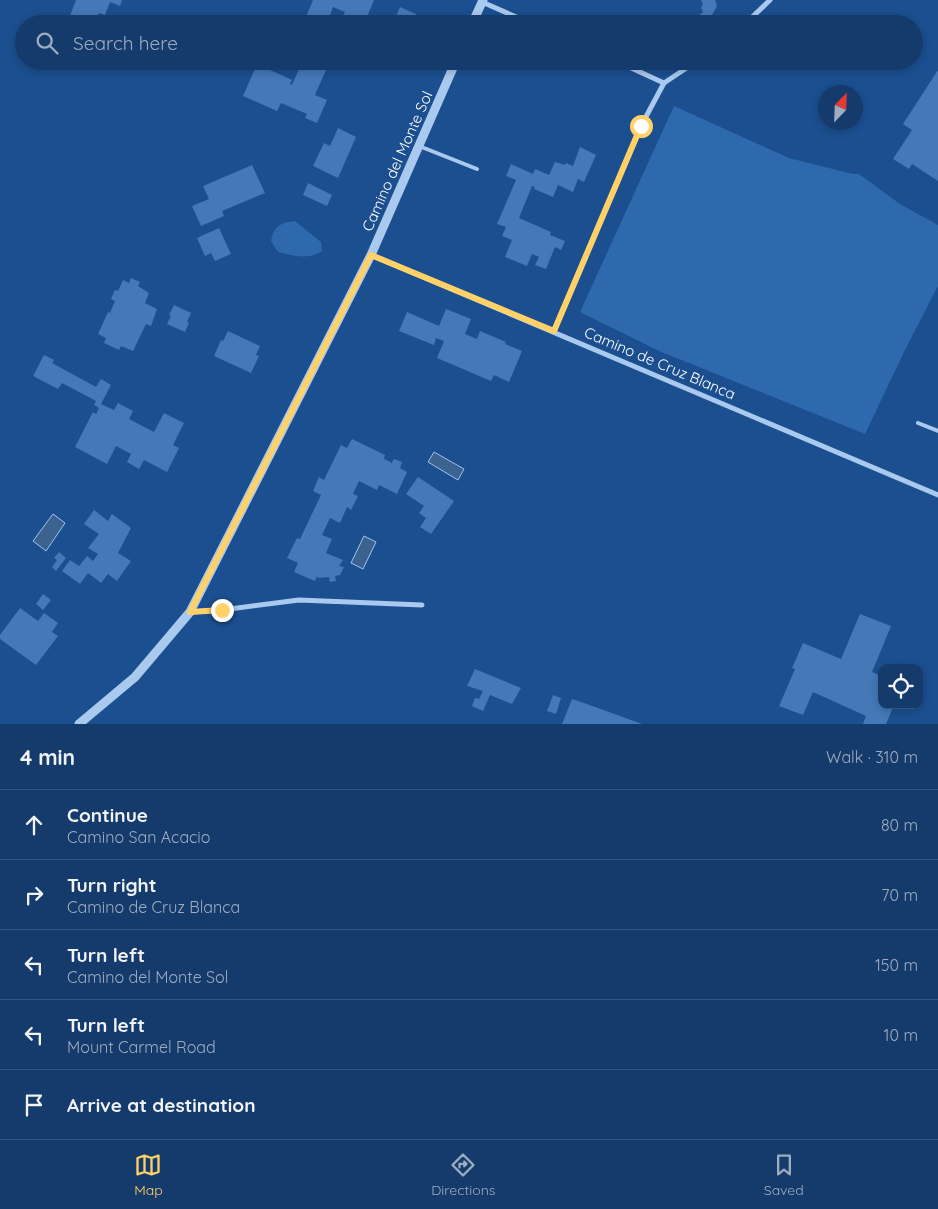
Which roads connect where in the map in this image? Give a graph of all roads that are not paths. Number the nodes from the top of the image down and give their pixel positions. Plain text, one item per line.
1 (770, 0) edge
2 (482, 1) edge
3 (476, 15) edge
4 (512, 15) edge
5 (754, 15) edge
6 (452, 70) edge
7 (636, 70) edge
8 (684, 70) edge
9 (664, 83) junction
10 (418, 146) junction
11 (477, 169) dead end
12 (371, 255) junction
13 (554, 331) junction
14 (918, 423) dead end
15 (938, 431) edge
16 (938, 495) edge
17 (422, 605) dead end
18 (190, 612) junction
19 (79, 724) edge

1 - 5 street
2 - 3 street
2 - 4 street
6 - 10 street, Camino del Monte Sol
7 - 9 street
8 - 9 street
9 - 13 street
10 - 11 lane
10 - 12 street, Camino del Monte Sol
12 - 13 street, Camino de Cruz Blanca
12 - 18 street, Camino del Monte Sol
13 - 16 street, Camino de Cruz Blanca
14 - 15 lane
17 - 18 street
18 - 19 street, Camino del Monte Sol

